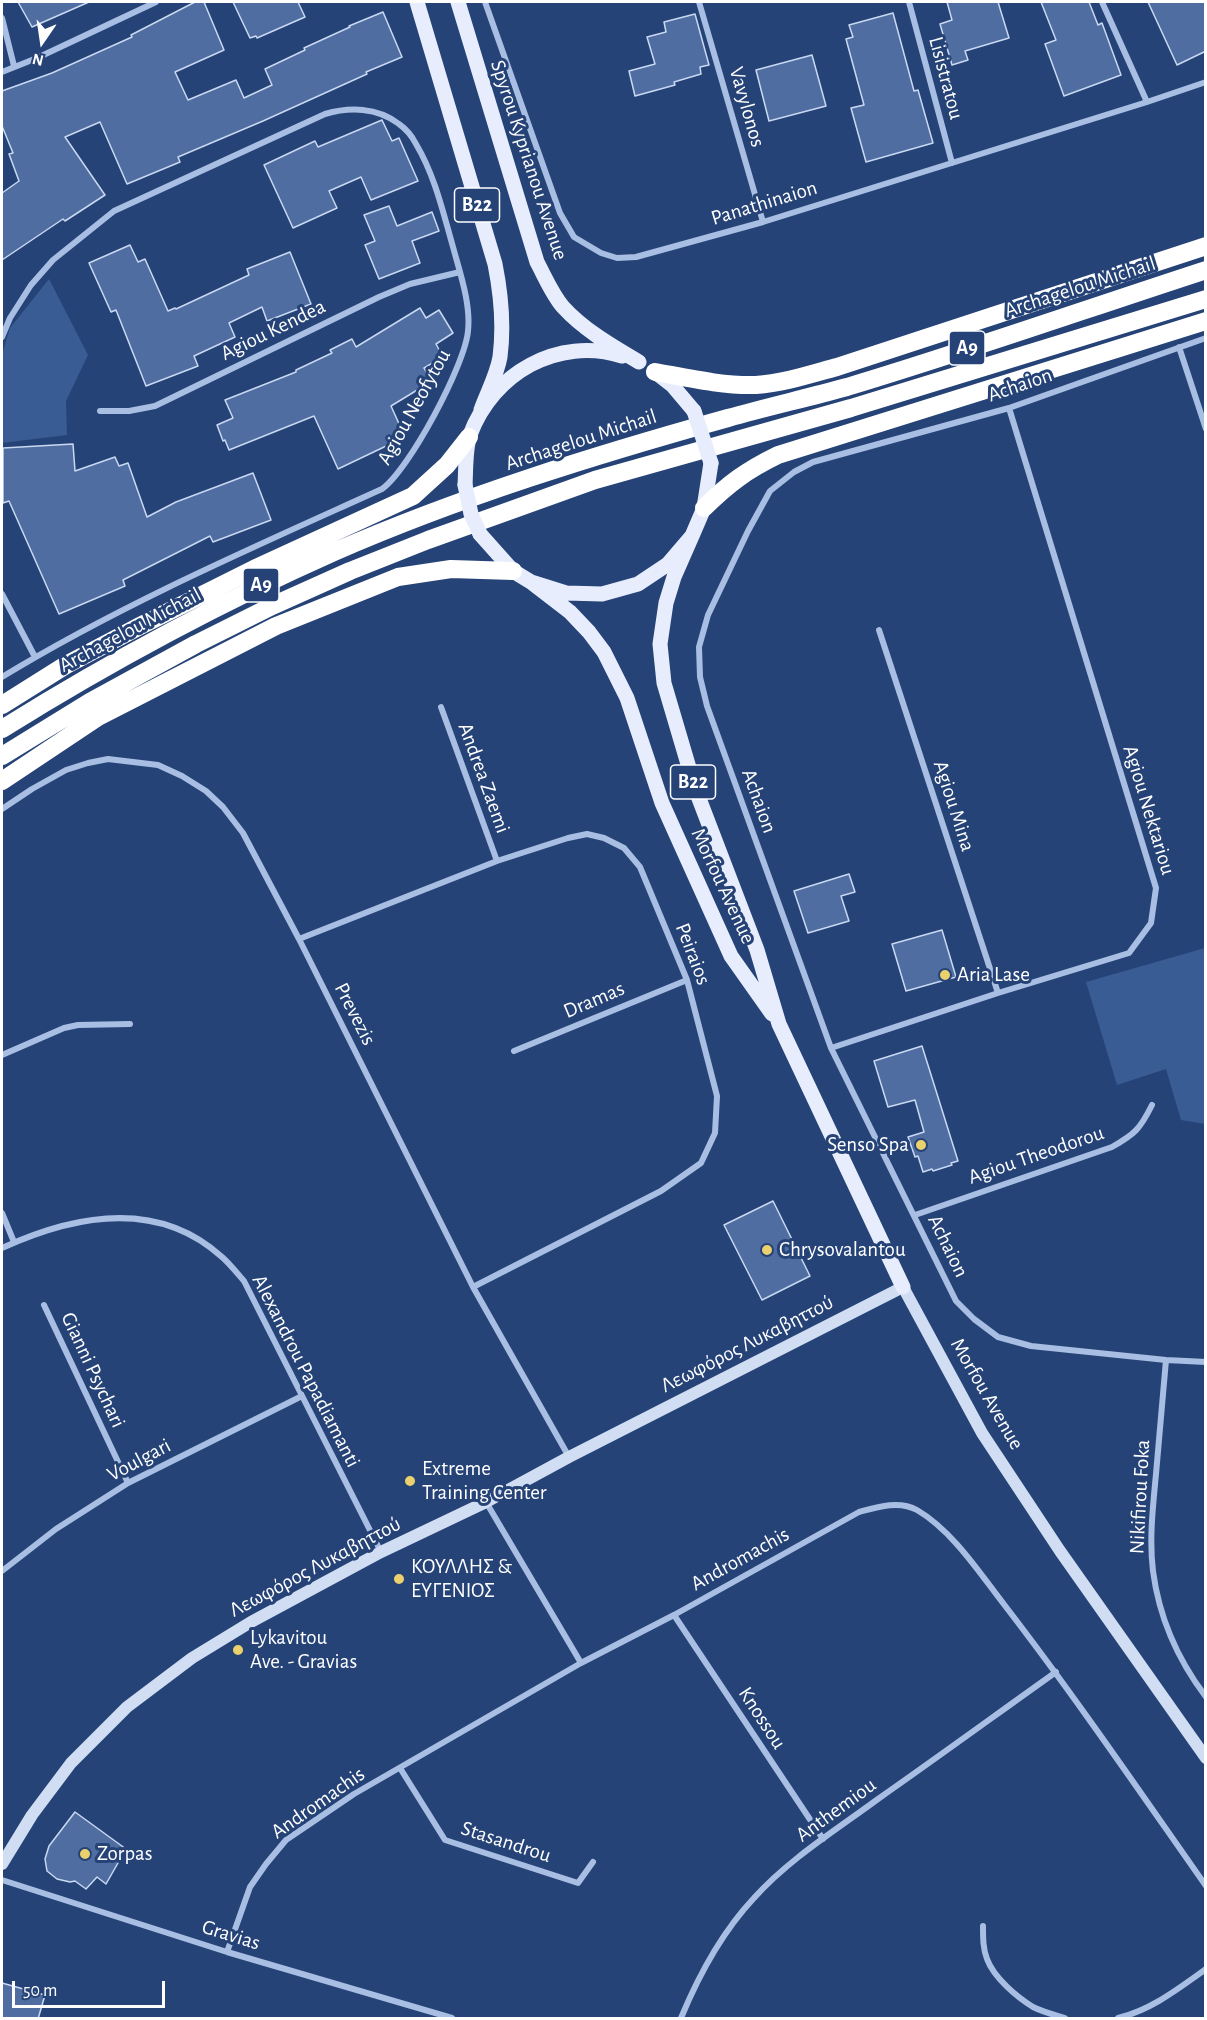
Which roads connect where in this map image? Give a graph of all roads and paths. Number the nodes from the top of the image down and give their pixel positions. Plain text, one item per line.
1 (156, 2) edge
2 (417, 2) edge
3 (458, 2) edge
4 (485, 2) edge
5 (699, 2) edge
6 (909, 2) edge
7 (1102, 2) edge
8 (2, 18) edge
9 (14, 66) junction
10 (2, 72) edge
11 (1206, 82) edge
12 (1147, 102) junction
13 (952, 163) junction
14 (762, 222) junction
15 (1206, 246) edge
16 (1206, 270) edge
17 (460, 272) junction
18 (1206, 299) edge
19 (1206, 321) edge
20 (2, 337) edge
21 (1206, 338) edge
22 (1179, 347) junction
23 (639, 362) junction
24 (656, 372) junction
25 (1008, 408) junction
26 (481, 410) junction
27 (100, 411) dead end
28 (1206, 429) edge
29 (469, 437) junction
30 (704, 508) junction
31 (692, 536) junction
32 (513, 571) junction
33 (531, 582) junction
34 (2, 594) edge
35 (879, 630) dead end
36 (35, 657) junction
37 (2, 677) edge
38 (2, 705) edge
39 (441, 707) dead end
40 (2, 729) edge
41 (2, 756) edge
42 (2, 781) edge
43 (2, 809) edge
44 (497, 861) junction
45 (299, 939) junction
46 (687, 980) junction
47 (998, 993) junction
48 (130, 1024) dead end
49 (779, 1024) junction
50 (831, 1048) junction
51 (514, 1052) dead end
52 (2, 1055) edge
53 (1152, 1105) dead end
54 (2, 1213) edge
55 (915, 1215) junction
56 (14, 1242) junction
57 (2, 1248) edge
58 (473, 1287) junction
59 (903, 1287) junction
60 (44, 1305) dead end
61 (1166, 1360) junction
62 (1206, 1362) edge
63 (302, 1396) junction
64 (569, 1457) junction
65 (128, 1483) junction
66 (486, 1502) junction
67 (381, 1552) junction
68 (2, 1571) edge
69 (674, 1615) junction
70 (580, 1663) junction
71 (1056, 1672) junction
72 (1206, 1697) edge
73 (1206, 1758) edge
74 (400, 1768) junction
75 (823, 1839) junction
76 (592, 1862) dead end
77 (2, 1864) edge
78 (2, 1880) edge
79 (1206, 1886) edge
80 (983, 1926) dead end
81 (227, 1952) junction
82 (1206, 1969) edge
83 (452, 2019) edge
84 (681, 2019) edge
85 (1065, 2019) edge
86 (1118, 2019) edge

1 - 9 street
2 - 26 main road, B22
3 - 23 main road, Spyrou Kyprianou Avenue / B22
4 - 14 street, Panathinaion
5 - 14 street, Vavylonos
6 - 13 street, Lisistratou
7 - 12 street
8 - 9 street
9 - 10 street
11 - 12 street, Panathinaion
12 - 13 street, Panathinaion
13 - 14 street, Panathinaion
15 - 24 highway
16 - 40 highway, Archagelou Michail / A9
17 - 20 street, Agiou Neofytou
17 - 27 street, Agiou Kendea
17 - 36 street, Agiou Neofytou
18 - 41 highway, Archagelou Michail / A9
19 - 30 highway
21 - 22 street, Achaion
22 - 25 street, Achaion
22 - 28 street
23 - 24 main road, B22
23 - 26 main road, B22
24 - 30 main road, B22, bridge
25 - 47 street, Agiou Nektariou
25 - 50 street, Achaion
26 - 29 main road, B22
29 - 32 main road, B22, bridge
29 - 38 highway
30 - 31 main road, B22
31 - 33 main road, B22
31 - 49 main road, Morfou Avenue / B22
32 - 33 main road, B22
32 - 42 highway
33 - 49 main road, Morfou Avenue / B22
34 - 36 street
35 - 47 street, Agiou Mina
36 - 37 street, Agiou Neofytou
39 - 44 street, Andrea Zaemi
43 - 45 street, Prevezis
44 - 45 street, Peiraios
44 - 46 street, Peiraios
45 - 58 street, Prevezis
46 - 51 street, Dramas
46 - 58 street, Peiraios
47 - 50 street, Agiou Nektariou
48 - 52 street
49 - 59 main road, Morfou Avenue / B22
50 - 55 street, Achaion
53 - 55 street, Agiou Theodorou
54 - 56 street
55 - 61 street, Achaion
56 - 57 street, Alexandrou Papadiamanti
56 - 63 street, Alexandrou Papadiamanti
58 - 64 street, Prevezis
59 - 64 main road, Λεωφόρος Λυκαβηττού
59 - 73 main road, Morfou Avenue
60 - 65 street, Gianni Psychari
61 - 62 street, Achaion
61 - 72 street, Nikifirou Foka
63 - 65 street, Voulgari
63 - 67 street, Alexandrou Papadiamanti
64 - 66 main road, Λεωφόρος Λυκαβηττού
65 - 68 street, Voulgari
66 - 67 main road, Λεωφόρος Λυκαβηττού
66 - 70 street
67 - 77 main road, Λεωφόρος Λυκαβηττού
69 - 70 street, Andromachis
69 - 71 street, Andromachis
69 - 75 street, Knossou
70 - 74 street, Andromachis
71 - 75 street, Anthemiou
71 - 79 street, Andromachis
74 - 76 street, Stasandrou
74 - 81 street, Andromachis
75 - 84 street, Anthemiou
78 - 81 street, Gravias
80 - 85 street
81 - 83 street, Gravias
82 - 86 street

